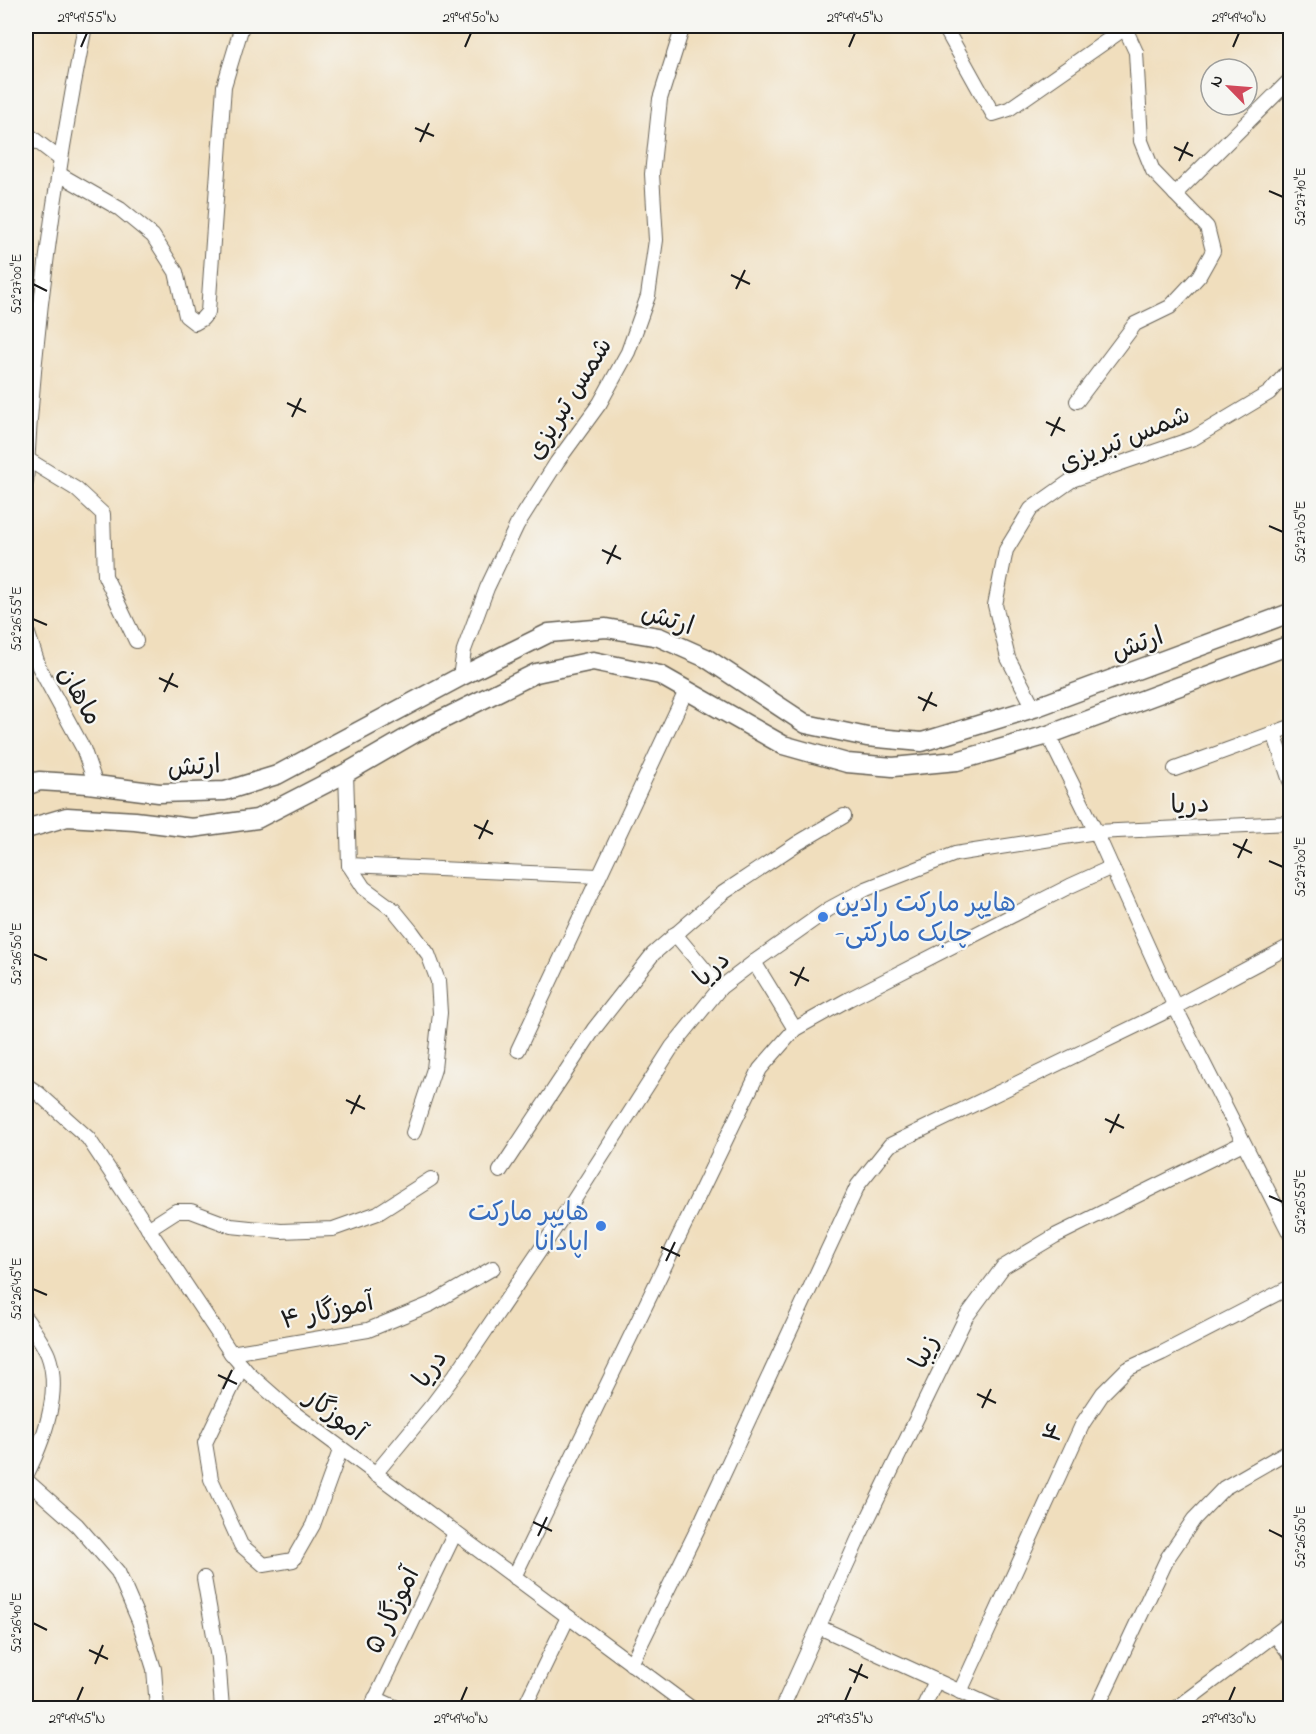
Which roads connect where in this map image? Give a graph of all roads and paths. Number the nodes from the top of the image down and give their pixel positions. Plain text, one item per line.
1 (85, 26) edge
2 (242, 26) edge
3 (683, 26) edge
4 (944, 26) edge
5 (1126, 26) edge
6 (1290, 80) edge
7 (26, 133) edge
8 (60, 167) junction
9 (1175, 194) junction
10 (1290, 369) edge
11 (1077, 401) dead end
12 (27, 459) edge
13 (26, 482) edge
14 (1290, 614) edge
15 (26, 627) edge
16 (135, 641) dead end
17 (1290, 645) edge
18 (460, 677) junction
19 (686, 691) junction
20 (1034, 708) junction
21 (1290, 727) edge
22 (1274, 733) junction
23 (1048, 735) junction
24 (1175, 769) dead end
25 (346, 773) junction
26 (1290, 781) edge
27 (96, 785) junction
28 (26, 786) edge
29 (844, 816) dead end
30 (1290, 823) edge
31 (26, 829) edge
32 (1096, 832) junction
33 (349, 865) junction
34 (1112, 867) junction
35 (599, 876) junction
36 (675, 934) junction
37 (1290, 946) edge
38 (754, 962) junction
39 (720, 988) junction
40 (1175, 1007) junction
41 (795, 1029) junction
42 (518, 1050) dead end
43 (26, 1085) edge
44 (413, 1133) dead end
45 (1243, 1143) junction
46 (500, 1171) dead end
47 (431, 1179) dead end
48 (1287, 1218) edge
49 (148, 1229) junction
50 (1290, 1234) edge
51 (493, 1268) dead end
52 (1290, 1287) edge
53 (26, 1319) edge
54 (231, 1353) junction
55 (242, 1366) junction
56 (341, 1448) junction
57 (1290, 1450) edge
58 (375, 1474) junction
59 (26, 1478) edge
60 (455, 1533) junction
61 (514, 1577) junction
62 (204, 1578) dead end
63 (568, 1617) junction
64 (1290, 1623) edge
65 (819, 1627) junction
66 (1275, 1635) junction
67 (1290, 1654) edge
68 (631, 1664) junction
69 (936, 1681) junction
70 (960, 1692) junction
71 (373, 1703) edge
72 (157, 1708) edge
73 (222, 1708) edge
74 (397, 1708) edge
75 (524, 1708) edge
76 (691, 1708) edge
77 (782, 1708) edge
78 (923, 1708) edge
79 (996, 1708) edge
80 (1097, 1708) edge
81 (1177, 1708) edge

1 - 8 street
2 - 8 street
3 - 18 street, شمس تبریزی
4 - 5 street
5 - 9 street
6 - 9 street
7 - 8 street
8 - 12 street
9 - 11 street
10 - 20 street, شمس تبریزی
12 - 13 street
12 - 16 street
14 - 20 main road, ارتش
15 - 27 street, ماهان
17 - 23 main road
18 - 20 main road, ارتش
18 - 27 main road, ارتش
19 - 23 main road
19 - 25 main road
19 - 35 street
21 - 22 street
22 - 24 street
22 - 26 street
23 - 32 street
25 - 31 main road
25 - 33 street
27 - 28 main road, ارتش
29 - 36 street
30 - 32 street, دریا
32 - 34 street
32 - 38 street, دریا
33 - 35 street
33 - 44 street
34 - 40 street
34 - 41 street
35 - 42 street
36 - 39 street
36 - 46 street
37 - 40 street
38 - 39 street, دریا
38 - 41 street
39 - 58 street, دریا
40 - 45 street
40 - 68 street
41 - 61 street
43 - 49 street, آموزگار
45 - 48 street
45 - 65 street, زیبا
47 - 49 street
48 - 50 street
49 - 54 street, آموزگار
51 - 54 street, آموزگار ۴
52 - 70 street, ۴
53 - 59 street
54 - 55 street, آموزگار
55 - 56 street, آموزگار
55 - 56 street
56 - 58 street, آموزگار
57 - 80 street
58 - 60 street, آموزگار
59 - 72 street
60 - 61 street, آموزگار
60 - 71 street, آموزگار ۵
61 - 63 street, آموزگار
62 - 73 street
63 - 68 street, آموزگار
63 - 75 street
64 - 66 street
65 - 69 street
65 - 77 street, زیبا
66 - 67 street
66 - 81 street
68 - 76 street, آموزگار
69 - 70 street
69 - 78 street
70 - 79 street
71 - 74 street

